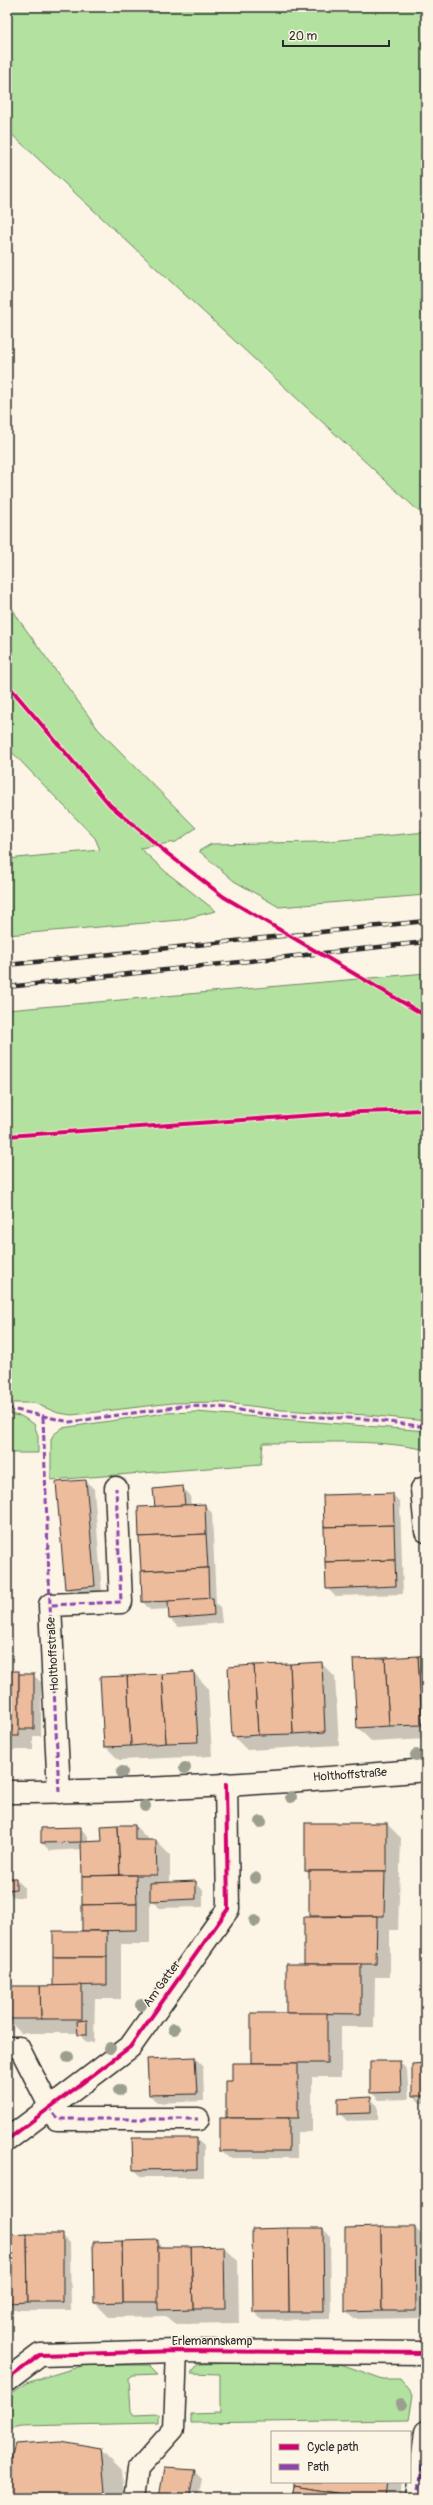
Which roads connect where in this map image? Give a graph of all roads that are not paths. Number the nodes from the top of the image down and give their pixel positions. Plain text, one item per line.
1 (116, 1488) dead end
2 (422, 1489) dead end
3 (426, 1530) edge
4 (426, 1770) edge
5 (226, 1784) junction
6 (7, 1792) edge
7 (59, 1792) junction
8 (7, 2047) edge
9 (49, 2106) junction
10 (198, 2119) dead end
11 (7, 2140) edge
12 (177, 2350) junction
13 (426, 2353) edge
14 (7, 2380) edge
15 (426, 2432) edge
16 (134, 2498) edge
17 (418, 2498) edge

1 - 7 street, Holthoffstraße
2 - 3 street
4 - 5 street, Holthoffstraße
5 - 7 street, Holthoffstraße
5 - 9 street, Am Gatter
6 - 7 street, Holthoffstraße
8 - 9 lane
9 - 10 street
9 - 11 street, Am Gatter
12 - 13 street, Erlemannskamp
12 - 14 street, Erlemannskamp
12 - 16 lane
15 - 17 street

